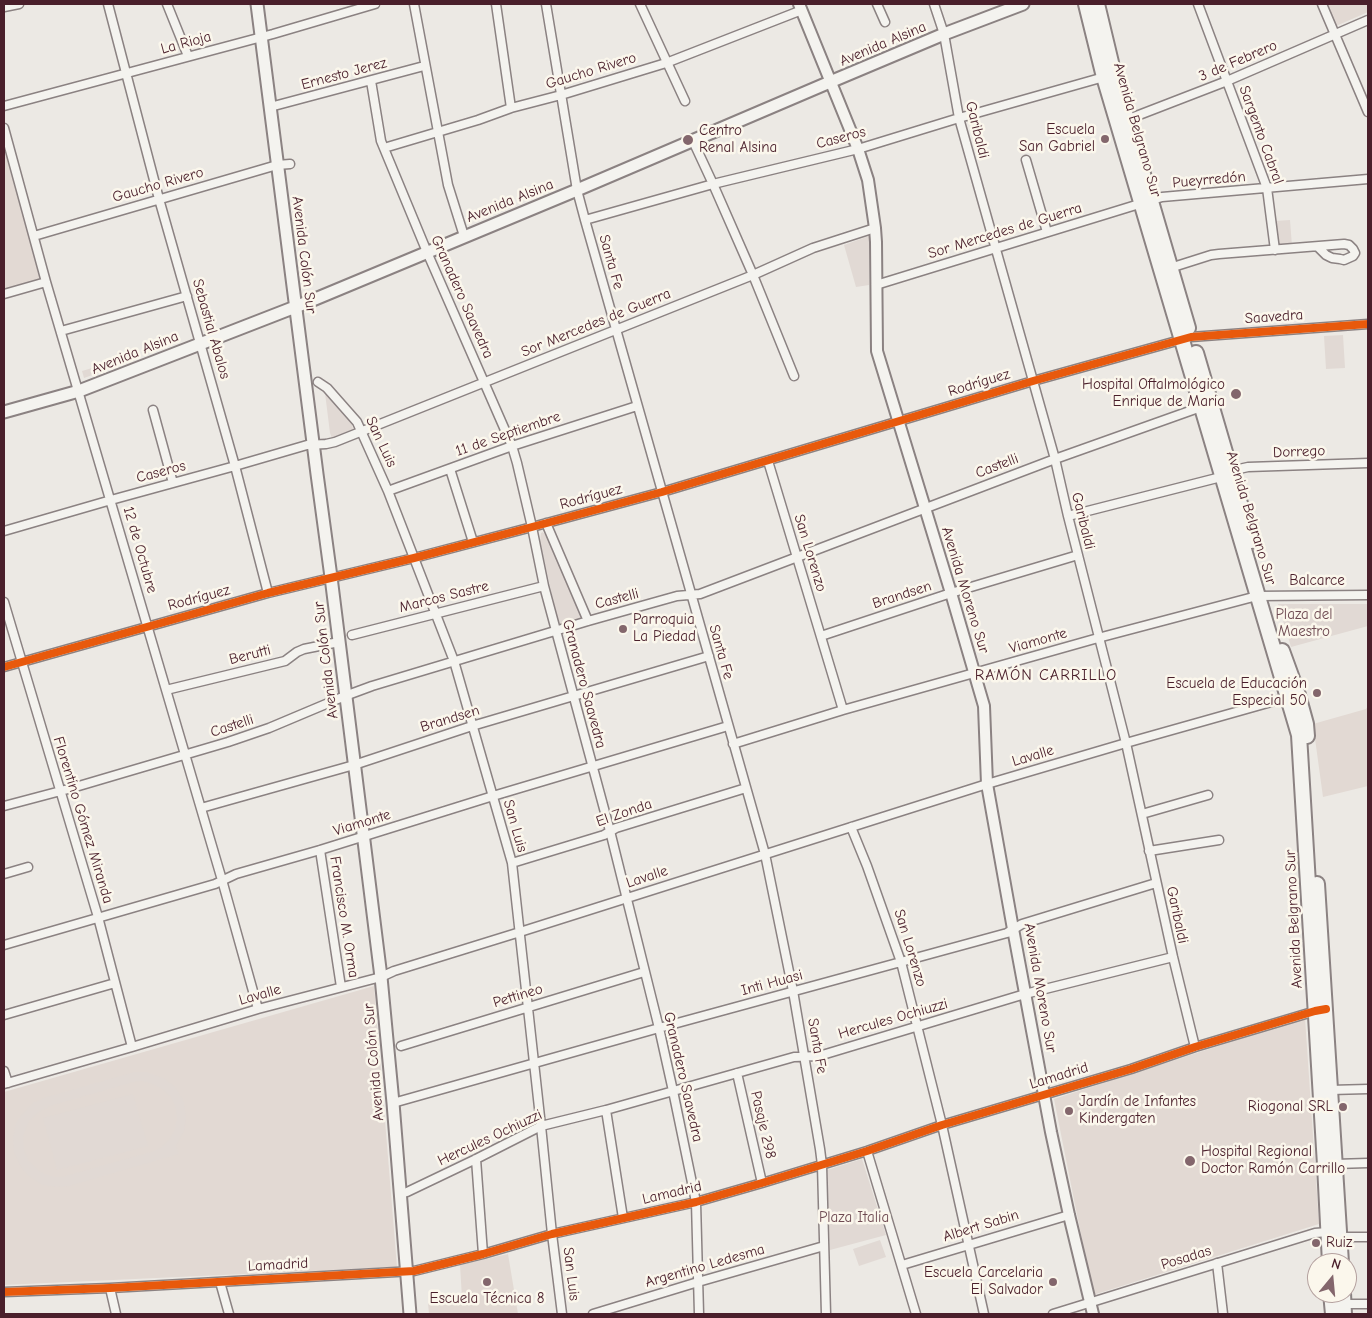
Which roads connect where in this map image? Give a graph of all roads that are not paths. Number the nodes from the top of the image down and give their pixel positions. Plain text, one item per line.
1 (19, 4) edge
2 (108, 4) edge
3 (168, 4) edge
4 (257, 4) edge
5 (375, 4) edge
6 (414, 4) edge
7 (496, 4) edge
8 (546, 4) edge
9 (640, 4) edge
10 (877, 4) edge
11 (934, 4) edge
12 (1023, 4) edge
13 (1086, 4) edge
14 (1097, 4) edge
15 (1198, 4) edge
16 (1322, 4) edge
17 (800, 7) edge
18 (4, 8) edge
19 (1368, 20) edge
20 (884, 22) dead end
21 (944, 34) junction
22 (1336, 34) junction
23 (262, 36) junction
24 (188, 56) junction
25 (666, 63) junction
26 (424, 66) junction
27 (126, 73) junction
28 (1104, 77) junction
29 (371, 81) junction
30 (832, 81) junction
31 (1227, 81) junction
32 (561, 95) junction
33 (685, 102) dead end
34 (4, 106) edge
35 (270, 107) junction
36 (511, 108) junction
37 (1368, 111) edge
38 (959, 118) junction
39 (1122, 121) junction
40 (4, 128) edge
41 (437, 131) junction
42 (693, 141) junction
43 (384, 148) junction
44 (858, 149) junction
45 (1026, 160) dead end
46 (290, 164) dead end
47 (277, 165) junction
48 (1368, 179) edge
49 (713, 184) junction
50 (1267, 188) junction
51 (577, 190) junction
52 (159, 200) junction
53 (1147, 203) junction
54 (585, 220) junction
55 (875, 228) junction
56 (1047, 232) junction
57 (34, 236) junction
58 (464, 236) junction
59 (1318, 247) dead end
60 (995, 248) junction
61 (1275, 250) junction
62 (427, 252) junction
63 (1170, 268) junction
64 (753, 275) junction
65 (46, 282) junction
66 (876, 286) junction
67 (4, 294) edge
68 (187, 296) junction
69 (296, 306) junction
70 (1368, 324) edge
71 (616, 330) junction
72 (61, 331) junction
73 (1186, 339) junction
74 (200, 343) junction
75 (794, 376) dead end
76 (1033, 381) junction
77 (318, 382) dead end
78 (484, 382) junction
79 (79, 391) junction
80 (637, 406) junction
81 (1201, 407) junction
82 (153, 410) dead end
83 (4, 412) edge
84 (898, 422) junction
85 (362, 432) junction
86 (313, 444) junction
87 (326, 444) joint
88 (512, 446) junction
89 (1055, 459) junction
90 (768, 461) junction
91 (1368, 464) edge
92 (235, 466) junction
93 (450, 468) junction
94 (1226, 474) junction
95 (173, 483) junction
96 (388, 491) junction
97 (662, 492) junction
98 (111, 500) junction
99 (925, 509) junction
100 (1068, 516) junction
101 (546, 523) junction
102 (532, 527) junction
103 (4, 531) edge
104 (473, 542) junction
105 (1078, 555) junction
106 (414, 558) junction
107 (797, 558) junction
108 (331, 577) junction
109 (544, 586) junction
110 (268, 593) junction
111 (951, 593) junction
112 (691, 595) junction
113 (1368, 595) edge
114 (1262, 596) junction
115 (4, 602) edge
116 (436, 614) junction
117 (588, 621) junction
118 (148, 626) junction
119 (556, 631) junction
120 (352, 635) dead end
121 (821, 636) junction
122 (1098, 638) junction
123 (339, 642) junction
124 (708, 656) junction
125 (454, 661) junction
126 (22, 662) junction
127 (4, 667) edge
128 (975, 673) junction
129 (166, 690) junction
130 (345, 696) junction
131 (1292, 696) junction
132 (573, 697) junction
133 (843, 710) junction
134 (472, 726) junction
135 (728, 726) junction
136 (1126, 743) junction
137 (733, 744) junction
138 (185, 755) junction
139 (354, 765) junction
140 (592, 767) junction
141 (987, 784) junction
142 (746, 788) junction
143 (59, 792) junction
144 (1208, 795) dead end
145 (493, 796) junction
146 (4, 806) edge
147 (201, 808) junction
148 (1142, 814) junction
149 (850, 827) junction
150 (610, 831) junction
151 (363, 836) junction
152 (1219, 840) dead end
153 (320, 850) junction
154 (1149, 851) junction
155 (765, 854) junction
156 (512, 863) junction
157 (28, 867) dead end
158 (4, 874) edge
159 (222, 880) junction
160 (1156, 883) junction
161 (626, 898) junction
162 (98, 917) junction
163 (1013, 929) junction
164 (520, 932) junction
165 (4, 945) edge
166 (1172, 957) junction
167 (902, 962) junction
168 (644, 972) junction
169 (381, 977) junction
170 (116, 983) junction
171 (341, 987) junction
172 (793, 991) junction
173 (1026, 994) junction
174 (528, 1007) junction
175 (258, 1009) junction
176 (1320, 1010) junction
177 (4, 1015) edge
178 (918, 1026) junction
179 (658, 1028) junction
180 (401, 1046) dead end
181 (132, 1047) junction
182 (1194, 1047) junction
183 (805, 1057) junction
184 (534, 1063) junction
185 (4, 1071) edge
186 (737, 1073) junction
187 (6, 1083) edge
188 (1368, 1089) edge
189 (1330, 1090) junction
190 (673, 1091) junction
191 (1044, 1095) junction
192 (393, 1103) junction
193 (606, 1110) junction
194 (942, 1125) junction
195 (541, 1126) junction
196 (867, 1151) junction
197 (476, 1159) junction
198 (1368, 1163) edge
199 (1335, 1164) junction
200 (822, 1165) junction
201 (762, 1184) junction
202 (400, 1194) junction
203 (696, 1202) junction
204 (1069, 1215) junction
205 (623, 1218) junction
206 (552, 1234) junction
207 (1334, 1234) junction
208 (1368, 1237) edge
209 (968, 1244) junction
210 (824, 1246) junction
211 (1331, 1253) edge
212 (1339, 1253) edge
213 (482, 1254) junction
214 (1218, 1263) junction
215 (902, 1265) junction
216 (406, 1271) junction
217 (220, 1282) junction
218 (698, 1282) junction
219 (110, 1288) junction
220 (4, 1292) edge
221 (1090, 1303) junction
222 (1343, 1304) edge
223 (1368, 1304) edge
224 (116, 1314) edge
225 (229, 1314) edge
226 (410, 1314) edge
227 (562, 1314) edge
228 (593, 1314) edge
229 (699, 1314) edge
230 (826, 1314) edge
231 (916, 1314) edge
232 (984, 1314) edge
233 (1053, 1314) edge
234 (1093, 1314) edge
235 (1222, 1314) edge

1 - 18 street
2 - 27 street, Sebastial Abalos
3 - 24 street
4 - 23 main road, Avenida Colón Sur
5 - 23 street, La Rioja
6 - 26 street, Granadero Saavedra
7 - 36 street
8 - 32 street, Santa Fe
9 - 25 street
10 - 20 street
11 - 21 street, Garibaldi
12 - 21 main road, Avenida Alsina
13 - 28 highway, Avenida Belgrano Sur
14 - 39 highway, Avenida Belgrano Sur
15 - 31 street, Sargento Cabral
16 - 22 street
17 - 25 street, Gaucho Rivero
17 - 30 street, Avenida Moreno Sur
19 - 22 street, 3 de Febrero
21 - 30 main road, Avenida Alsina
21 - 38 street, Garibaldi
22 - 31 street, 3 de Febrero
22 - 37 street
23 - 24 street, La Rioja
23 - 35 main road, Avenida Colón Sur
24 - 27 street, La Rioja
25 - 32 street, Gaucho Rivero
25 - 33 street
26 - 29 street, Ernesto Jerez
26 - 41 street, Granadero Saavedra
27 - 34 street, La Rioja
27 - 52 street, Sebastial Abalos
28 - 38 street, Caseros
28 - 39 highway, Avenida Belgrano Sur
29 - 35 street, Ernesto Jerez
29 - 43 street, Granadero Saavedra
30 - 42 main road, Avenida Alsina
30 - 44 street, Avenida Moreno Sur
31 - 39 street, 3 de Febrero
31 - 50 street, Sargento Cabral
32 - 36 street, Gaucho Rivero
32 - 51 street, Santa Fe
35 - 47 main road, Avenida Colón Sur
36 - 41 street, Gaucho Rivero
38 - 44 street, Caseros
38 - 60 street, Garibaldi
39 - 53 highway, Avenida Belgrano Sur
40 - 57 street, 12 de Octubre
41 - 43 street, Gaucho Rivero
41 - 58 street, Granadero Saavedra
42 - 49 street
42 - 51 main road, Avenida Alsina
43 - 62 street, Granadero Saavedra
44 - 49 street, Caseros
44 - 55 street, Avenida Moreno Sur
45 - 56 street
46 - 47 street, Gaucho Rivero
47 - 52 street, Gaucho Rivero
47 - 69 main road, Avenida Colón Sur
48 - 50 street, Pueyrredón
49 - 54 street, Caseros
49 - 64 street
50 - 53 street, Pueyrredón
50 - 61 street, Sargento Cabral
51 - 54 street, Santa Fe
51 - 58 main road, Avenida Alsina
52 - 57 street, Gaucho Rivero
52 - 68 street, Sebastial Abalos
53 - 56 street, Sor Mercedes de Guerra
53 - 63 highway, Avenida Belgrano Sur
53 - 73 highway, Avenida Belgrano Sur
54 - 71 street, Santa Fe
55 - 64 street, Sor Mercedes de Guerra
55 - 66 street, Avenida Moreno Sur
56 - 60 street, Sor Mercedes de Guerra
57 - 65 street, 12 de Octubre
58 - 62 main road, Avenida Alsina
59 - 61 street
60 - 66 street, Sor Mercedes de Guerra
60 - 76 street, Garibaldi
61 - 63 street
62 - 69 main road, Avenida Alsina
62 - 78 street, Granadero Saavedra
63 - 73 highway, Avenida Belgrano Sur
64 - 71 street, Sor Mercedes de Guerra
64 - 75 street
65 - 67 street
65 - 72 street, 12 de Octubre
66 - 84 street, Avenida Moreno Sur
68 - 72 street
68 - 74 street, Sebastial Abalos
69 - 74 main road, Avenida Alsina
69 - 86 main road, Avenida Colón Sur
70 - 73 street, Saavedra
71 - 78 street, Sor Mercedes de Guerra
71 - 80 street, Santa Fe
72 - 79 street, 12 de Octubre
73 - 76 street, Rodríguez
73 - 81 highway, Avenida Belgrano Sur
73 - 94 highway, Avenida Belgrano Sur
74 - 79 main road, Avenida Alsina
74 - 92 street, Sebastial Abalos
76 - 84 street, Rodríguez
76 - 89 street, Garibaldi
77 - 85 street, San Luis
78 - 85 street, Sor Mercedes de Guerra
78 - 88 street, Granadero Saavedra
79 - 83 main road, Avenida Alsina
79 - 98 street, 12 de Octubre
80 - 88 street, 11 de Septiembre
80 - 97 street, Santa Fe
81 - 89 street, Castelli
81 - 94 highway, Avenida Belgrano Sur
82 - 95 street
84 - 90 street, Rodríguez
84 - 99 street, Avenida Moreno Sur
85 - 87 street, Sor Mercedes de Guerra
85 - 96 street, San Luis
86 - 87 street, Caseros
86 - 92 street, Caseros
86 - 108 main road, Avenida Colón Sur
88 - 93 street, 11 de Septiembre
88 - 102 street, Granadero Saavedra
89 - 99 street, Castelli
89 - 100 street, Garibaldi
90 - 97 street, Rodríguez
90 - 107 street, San Lorenzo
91 - 94 street, Dorrego
92 - 95 street, Caseros
92 - 110 street, Sebastial Abalos
93 - 96 street, 11 de Septiembre
93 - 104 street
94 - 100 street
94 - 114 highway, Avenida Belgrano Sur
95 - 98 street, Caseros
96 - 106 street, San Luis
97 - 101 street, Rodríguez
97 - 112 street, Santa Fe
98 - 103 street, Caseros
98 - 118 street, 12 de Octubre
99 - 107 street, Castelli
99 - 111 street, Avenida Moreno Sur
100 - 105 street, Garibaldi
101 - 102 street, Rodríguez
101 - 117 street, Granadero Saavedra
102 - 104 street, Rodríguez
102 - 109 street, Granadero Saavedra
104 - 106 street, Rodríguez
105 - 111 street, Brandsen
105 - 122 street, Garibaldi
106 - 108 street, Rodríguez
106 - 116 street, San Luis
107 - 112 street, Castelli
107 - 121 street, San Lorenzo
108 - 110 street, Rodríguez
108 - 123 main road, Avenida Colón Sur
109 - 116 street, Marcos Sastre
109 - 119 street, Granadero Saavedra
110 - 118 street, Rodríguez
111 - 121 street, Brandsen
111 - 128 street, Avenida Moreno Sur
112 - 117 street, Castelli
112 - 124 street, Santa Fe
113 - 114 street, Balcarce
114 - 122 street, Viamonte
114 - 131 highway, Avenida Belgrano Sur
115 - 126 street, Florentino Gómez Miranda
116 - 120 street, Marcos Sastre
116 - 125 street, San Luis
117 - 119 street, Castelli
118 - 126 street, Rodríguez
118 - 129 street, 12 de Octubre
119 - 125 street, Castelli
119 - 132 street, Granadero Saavedra
121 - 133 street, San Lorenzo
122 - 128 street, Viamonte
122 - 136 street, Garibaldi
123 - 129 street, Berutti
123 - 130 main road, Avenida Colón Sur
124 - 132 street, Brandsen
124 - 135 street, Santa Fe
125 - 130 street, Castelli
125 - 134 street, San Luis
126 - 127 street, Rodríguez
126 - 143 street, Florentino Gómez Miranda
128 - 133 street, Viamonte
128 - 141 street, Avenida Moreno Sur
129 - 138 street, 12 de Octubre
130 - 138 street, Castelli
130 - 139 main road, Avenida Colón Sur
131 - 136 street, Lavalle
131 - 176 highway, Avenida Belgrano Sur
132 - 134 street, Brandsen
132 - 140 street, Granadero Saavedra
133 - 137 street, Viamonte
134 - 139 street, Brandsen
134 - 145 street, San Luis
135 - 137 street, Santa Fe
135 - 140 street, Viamonte
136 - 141 street, Lavalle
136 - 148 street, Garibaldi
137 - 142 street, Santa Fe
138 - 143 street, Castelli
138 - 147 street, 12 de Octubre
139 - 147 street, Brandsen
139 - 151 main road, Avenida Colón Sur
140 - 145 street, Viamonte
140 - 150 street, Granadero Saavedra
141 - 149 street, Lavalle
141 - 163 street, Avenida Moreno Sur
142 - 150 street, El Zonda
142 - 155 street, Santa Fe
143 - 146 street, Castelli
143 - 162 street, Florentino Gómez Miranda
144 - 148 street
145 - 151 street, Viamonte
145 - 156 street, San Luis
147 - 159 street, 12 de Octubre
148 - 154 street, Garibaldi
149 - 155 street, Lavalle
149 - 167 street, San Lorenzo
150 - 156 street, El Zonda
150 - 161 street, Granadero Saavedra
151 - 153 street, Viamonte
151 - 169 main road, Avenida Colón Sur
152 - 154 street
153 - 159 street, Viamonte
153 - 171 street, Francisco M. Orma
154 - 160 street, Garibaldi
155 - 161 street, Lavalle
155 - 172 street, Santa Fe
156 - 164 street, San Luis
157 - 158 street
159 - 162 street, Viamonte
159 - 175 street, 12 de Octubre
160 - 163 street, Inti Huasi
160 - 166 street, Garibaldi
161 - 164 street, Lavalle
161 - 168 street, Granadero Saavedra
162 - 165 street, Viamonte
162 - 170 street, Florentino Gómez Miranda
163 - 167 street, Inti Huasi
163 - 173 street, Avenida Moreno Sur
164 - 169 street, Lavalle
164 - 174 street, San Luis
166 - 173 street, Hercules Ochiuzzi
166 - 182 street, Garibaldi
167 - 172 street, Inti Huasi
167 - 178 street, San Lorenzo
168 - 174 street, Pettineo
168 - 179 street, Granadero Saavedra
169 - 171 street, Lavalle
169 - 192 main road, Avenida Colón Sur
170 - 177 street
170 - 181 street, Florentino Gómez Miranda
171 - 175 street, Lavalle
172 - 179 street, Inti Huasi
172 - 183 street, Santa Fe
173 - 178 street, Hercules Ochiuzzi
173 - 191 street, Avenida Moreno Sur
174 - 180 street, Pettineo
174 - 184 street, San Luis
175 - 181 street, Lavalle
176 - 182 street, Lamadrid
176 - 189 highway, Avenida Belgrano Sur
176 - 207 highway, Avenida Belgrano Sur
178 - 183 street, Hercules Ochiuzzi
178 - 194 street, San Lorenzo
179 - 184 street, Inti Huasi
179 - 190 street, Granadero Saavedra
181 - 187 street, Lavalle
182 - 191 street, Lamadrid
183 - 186 street, Hercules Ochiuzzi
183 - 200 street, Santa Fe
184 - 192 street, Inti Huasi
184 - 195 street, San Luis
185 - 187 street
186 - 190 street, Hercules Ochiuzzi
186 - 201 street, Pasaje 298
188 - 189 street
189 - 199 highway, Avenida Belgrano Sur
190 - 193 street, Hercules Ochiuzzi
190 - 203 street, Granadero Saavedra
191 - 194 street, Lamadrid
191 - 204 street, Avenida Moreno Sur
192 - 202 main road, Avenida Colón Sur
193 - 195 street, Hercules Ochiuzzi
193 - 205 street
194 - 196 street, Lamadrid
194 - 209 street, San Lorenzo
195 - 197 street, Hercules Ochiuzzi
195 - 206 street, San Luis
196 - 200 street, Lamadrid
196 - 215 street
197 - 202 street, Hercules Ochiuzzi
197 - 213 street
198 - 199 street
199 - 207 highway, Avenida Belgrano Sur
200 - 201 street, Lamadrid
200 - 210 street, Santa Fe
201 - 203 street, Lamadrid
202 - 216 main road, Avenida Colón Sur
203 - 205 street, Lamadrid
203 - 218 street, Granadero Saavedra
204 - 209 street, Albert Sabin
204 - 221 street, Avenida Moreno Sur
205 - 206 street, Lamadrid
206 - 213 street, Lamadrid
206 - 227 street, San Luis
207 - 208 street, Posadas
207 - 211 highway, Avenida Belgrano Sur
207 - 212 highway, Avenida Belgrano Sur
207 - 214 street, Posadas
209 - 215 street, Albert Sabin
209 - 232 street, San Lorenzo
210 - 218 street, Argentino Ledesma
210 - 230 street, Santa Fe
213 - 216 street, Lamadrid
214 - 221 street, Posadas
214 - 235 street
215 - 231 street
216 - 217 street, Lamadrid
216 - 226 main road, Avenida Colón Sur
217 - 219 street, Lamadrid
217 - 225 street
218 - 228 street, Argentino Ledesma
218 - 229 street, Granadero Saavedra
219 - 220 street, Lamadrid
219 - 224 street
221 - 233 street, Posadas
221 - 234 street, Avenida Moreno Sur
222 - 223 street

